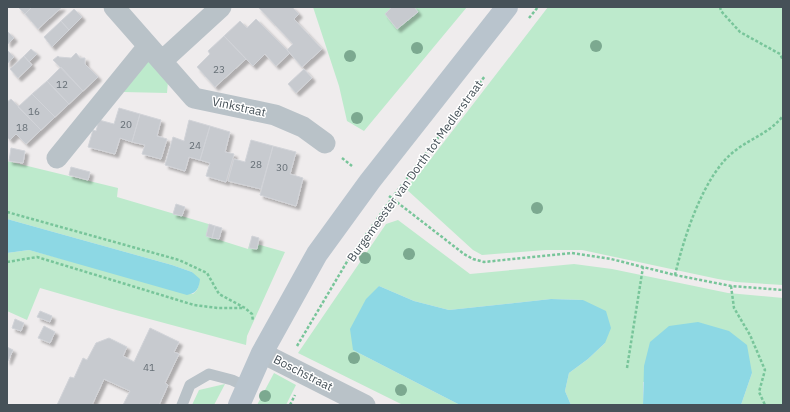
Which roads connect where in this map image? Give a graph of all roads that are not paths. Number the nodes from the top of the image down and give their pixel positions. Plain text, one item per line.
1 (114, 7) edge
2 (222, 7) edge
3 (507, 7) edge
4 (148, 46) junction
5 (162, 61) junction
6 (325, 143) dead end
7 (57, 158) dead end
8 (262, 353) junction
9 (243, 396) edge
10 (182, 405) edge
11 (365, 405) edge

1 - 4 street, Vinkstraat
2 - 5 street
3 - 8 street, Burgemeester van Dorth tot Medlerstraat
4 - 5 street, Vinkstraat
4 - 7 street
5 - 6 street, Vinkstraat
8 - 9 street, Burgemeester van Dorth tot Medlerstraat
8 - 11 street, Boschstraat
9 - 10 lane

